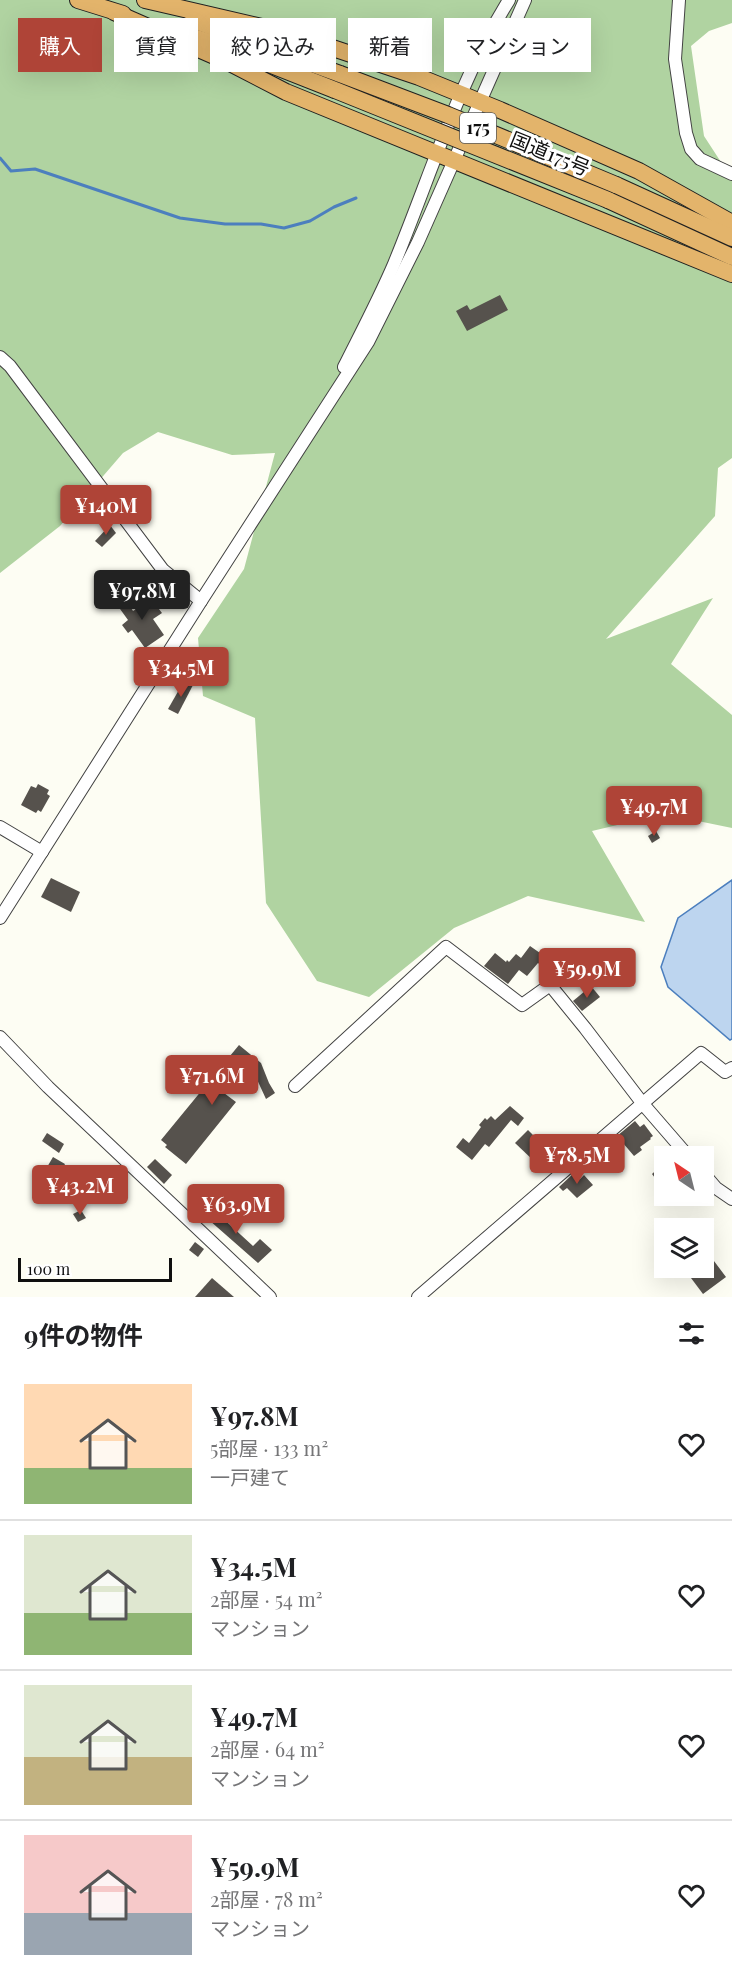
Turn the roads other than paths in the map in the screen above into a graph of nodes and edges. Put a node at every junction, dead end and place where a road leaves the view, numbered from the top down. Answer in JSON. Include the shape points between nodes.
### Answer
{"nodes":[{"id":1,"x":78,"y":0,"type":"edge"},
{"id":2,"x":135,"y":0,"type":"edge"},
{"id":3,"x":145,"y":0,"type":"edge"},
{"id":4,"x":509,"y":0,"type":"edge"},
{"id":5,"x":525,"y":0,"type":"edge"},
{"id":6,"x":679,"y":0,"type":"edge"},
{"id":7,"x":114,"y":12,"type":"junction"},
{"id":8,"x":338,"y":82,"type":"junction"},
{"id":9,"x":462,"y":94,"type":"junction"},
{"id":10,"x":479,"y":101,"type":"junction"},
{"id":11,"x":438,"y":152,"type":"junction"},
{"id":12,"x":455,"y":160,"type":"junction"},
{"id":13,"x":732,"y":174,"type":"edge"},
{"id":14,"x":612,"y":192,"type":"junction"},
{"id":15,"x":732,"y":223,"type":"edge"},
{"id":16,"x":732,"y":238,"type":"edge"},
{"id":17,"x":732,"y":257,"type":"edge"},
{"id":18,"x":732,"y":274,"type":"edge"},
{"id":19,"x":0,"y":357,"type":"edge"},
{"id":20,"x":322,"y":414,"type":"junction"},
{"id":21,"x":201,"y":601,"type":"junction"},
{"id":22,"x":0,"y":827,"type":"edge"},
{"id":23,"x":42,"y":852,"type":"junction"},
{"id":24,"x":0,"y":918,"type":"edge"},
{"id":25,"x":0,"y":1037,"type":"edge"},
{"id":26,"x":732,"y":1068,"type":"edge"},
{"id":27,"x":295,"y":1086,"type":"dead end"},
{"id":28,"x":643,"y":1104,"type":"junction"},
{"id":29,"x":679,"y":1146,"type":"edge"},
{"id":30,"x":714,"y":1186,"type":"edge"},
{"id":31,"x":732,"y":1199,"type":"edge"},
{"id":32,"x":270,"y":1297,"type":"edge"},
{"id":33,"x":418,"y":1297,"type":"edge"}],
"edges":[{"from":1,"to":7,"type":"highway","name":"国道175号","number":"175"},
{"from":2,"to":8,"type":"highway","name":"国道175号","number":"175"},
{"from":3,"to":9,"type":"highway","via":[[288,33]]},
{"from":4,"to":9,"type":"street"},
{"from":5,"to":10,"type":"street"},
{"from":6,"to":13,"type":"street","via":[[675,59],[686,133],[700,159]]},
{"from":7,"to":8,"type":"highway","name":"国道175号","number":"175"},
{"from":7,"to":11,"type":"highway","via":[[286,92]]},
{"from":8,"to":14,"type":"highway","name":"国道175号","number":"175","bridge":true,"via":[[447,115]]},
{"from":9,"to":10,"type":"highway"},
{"from":9,"to":11,"type":"street"},
{"from":10,"to":12,"type":"street"},
{"from":10,"to":15,"type":"highway","via":[[639,171]]},
{"from":11,"to":12,"type":"highway"},
{"from":11,"to":20,"type":"street","via":[[393,266]]},
{"from":12,"to":18,"type":"highway"},
{"from":12,"to":20,"type":"street","via":[[384,312]]},
{"from":14,"to":16,"type":"highway","name":"国道175号","number":"175"},
{"from":14,"to":17,"type":"highway","name":"国道175号","number":"175"},
{"from":19,"to":21,"type":"street","via":[[163,570]]},
{"from":20,"to":21,"type":"street"},
{"from":21,"to":23,"type":"street"},
{"from":22,"to":23,"type":"street"},
{"from":23,"to":24,"type":"street"},
{"from":25,"to":32,"type":"street"},
{"from":26,"to":28,"type":"street","via":[[725,1072],[700,1053]]},
{"from":27,"to":28,"type":"street","via":[[446,947],[522,1005],[550,985]]},
{"from":28,"to":29,"type":"street"},
{"from":28,"to":33,"type":"street"},
{"from":30,"to":31,"type":"street"}]}
